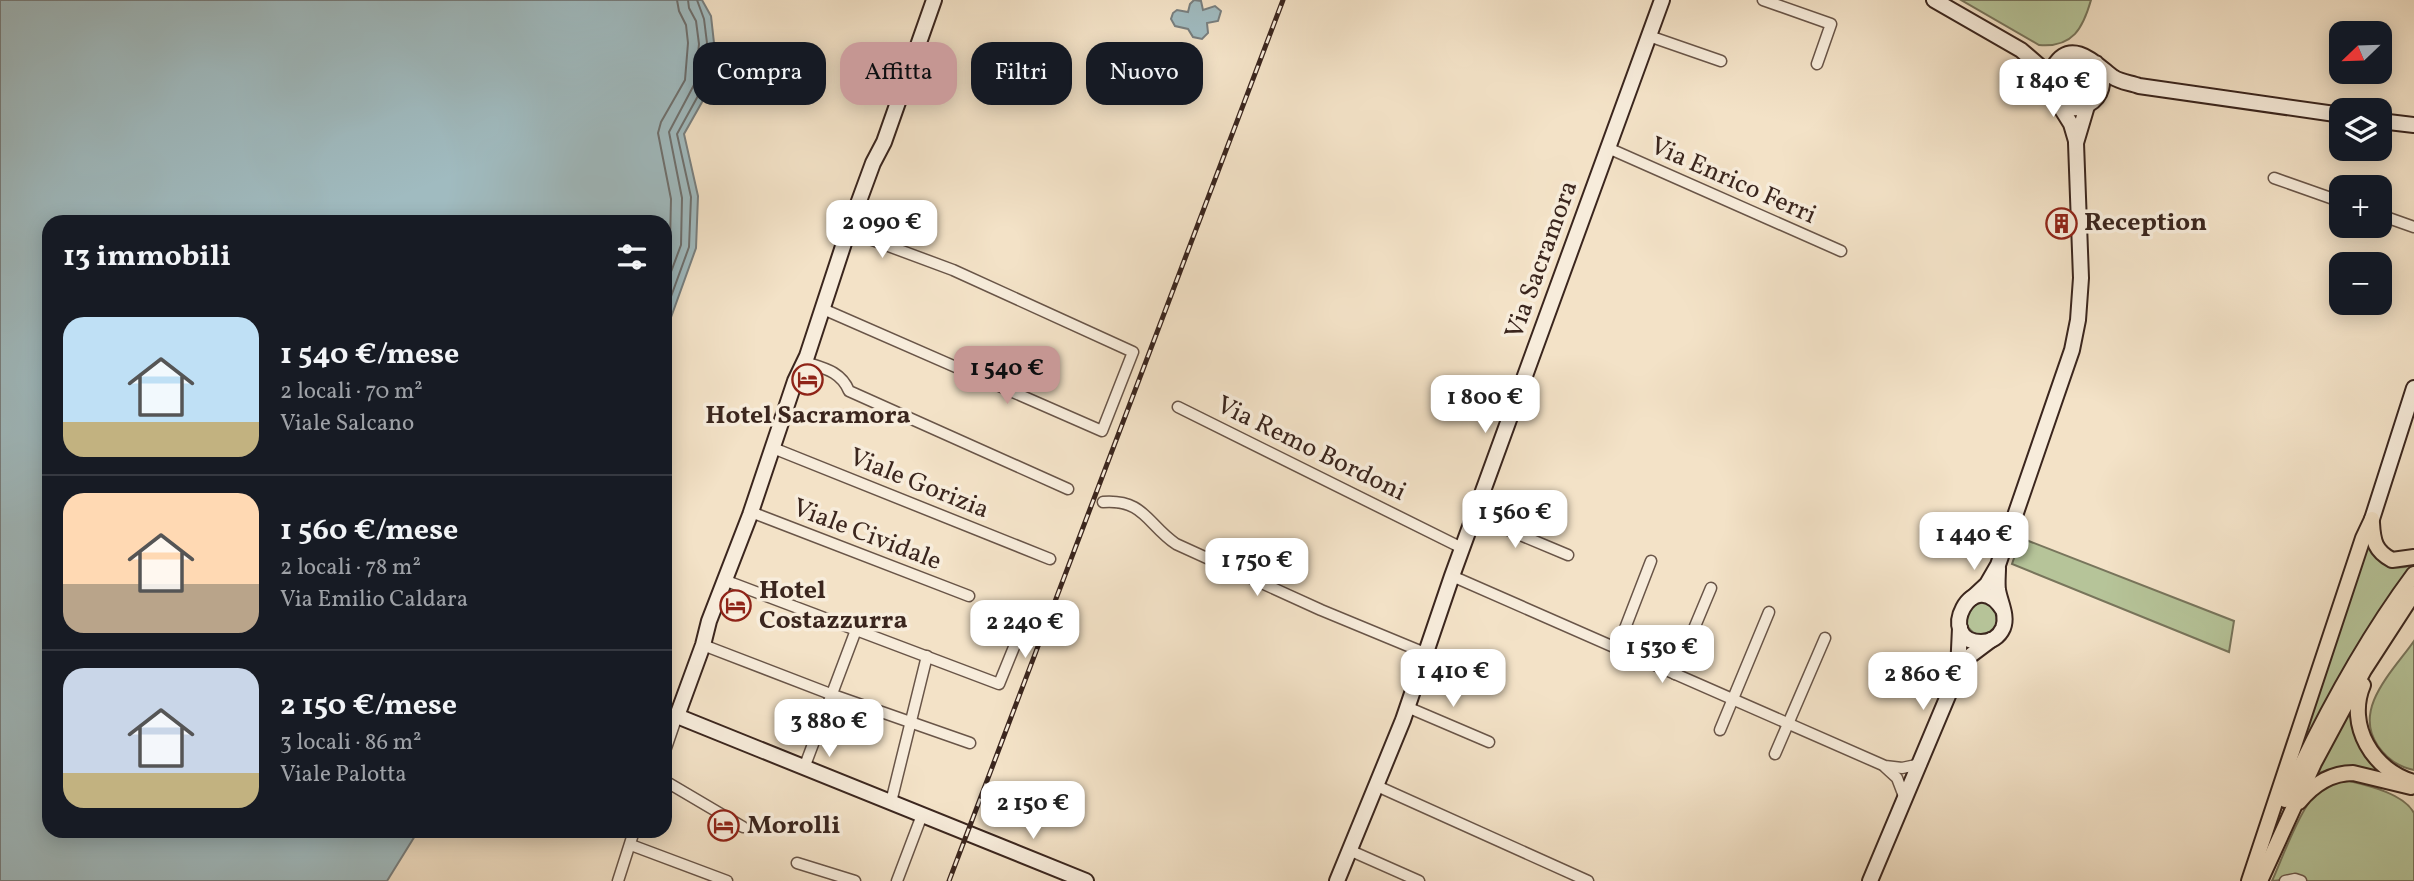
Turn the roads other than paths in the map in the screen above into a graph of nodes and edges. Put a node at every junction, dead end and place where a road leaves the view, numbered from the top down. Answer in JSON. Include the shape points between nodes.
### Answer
{"nodes":[{"id":1,"x":934,"y":0,"type":"edge"},
{"id":2,"x":1662,"y":0,"type":"edge"},
{"id":3,"x":1763,"y":0,"type":"edge"},
{"id":4,"x":1934,"y":0,"type":"edge"},
{"id":5,"x":1649,"y":36,"type":"junction"},
{"id":6,"x":2021,"y":50,"type":"junction"},
{"id":7,"x":2058,"y":60,"type":"junction"},
{"id":8,"x":1721,"y":61,"type":"dead end"},
{"id":9,"x":2096,"y":63,"type":"junction"},
{"id":10,"x":1817,"y":64,"type":"dead end"},
{"id":11,"x":2050,"y":75,"type":"junction"},
{"id":12,"x":2139,"y":86,"type":"junction"},
{"id":13,"x":2056,"y":99,"type":"junction"},
{"id":14,"x":2090,"y":104,"type":"junction"},
{"id":15,"x":2329,"y":113,"type":"edge"},
{"id":16,"x":2392,"y":122,"type":"edge"},
{"id":17,"x":2414,"y":125,"type":"edge"},
{"id":18,"x":2076,"y":143,"type":"junction"},
{"id":19,"x":1608,"y":148,"type":"junction"},
{"id":20,"x":2274,"y":178,"type":"dead end"},
{"id":21,"x":2329,"y":197,"type":"edge"},
{"id":22,"x":2392,"y":219,"type":"edge"},
{"id":23,"x":2414,"y":227,"type":"edge"},
{"id":24,"x":848,"y":231,"type":"junction"},
{"id":25,"x":1841,"y":251,"type":"dead end"},
{"id":26,"x":823,"y":309,"type":"junction"},
{"id":27,"x":805,"y":362,"type":"junction"},
{"id":28,"x":2414,"y":388,"type":"edge"},
{"id":29,"x":1178,"y":407,"type":"dead end"},
{"id":30,"x":773,"y":448,"type":"junction"},
{"id":31,"x":1068,"y":489,"type":"dead end"},
{"id":32,"x":1103,"y":502,"type":"dead end"},
{"id":33,"x":751,"y":512,"type":"junction"},
{"id":34,"x":1475,"y":516,"type":"junction"},
{"id":35,"x":2372,"y":519,"type":"junction"},
{"id":36,"x":1462,"y":548,"type":"junction"},
{"id":37,"x":1568,"y":555,"type":"dead end"},
{"id":38,"x":2414,"y":557,"type":"edge"},
{"id":39,"x":1050,"y":559,"type":"dead end"},
{"id":40,"x":1651,"y":561,"type":"dead end"},
{"id":41,"x":1998,"y":565,"type":"junction"},
{"id":42,"x":2414,"y":574,"type":"edge"},
{"id":43,"x":1452,"y":576,"type":"junction"},
{"id":44,"x":724,"y":580,"type":"junction"},
{"id":45,"x":1711,"y":588,"type":"dead end"},
{"id":46,"x":2414,"y":593,"type":"edge"},
{"id":47,"x":969,"y":596,"type":"dead end"},
{"id":48,"x":1972,"y":598,"type":"junction"},
{"id":49,"x":2003,"y":610,"type":"junction"},
{"id":50,"x":1769,"y":612,"type":"dead end"},
{"id":51,"x":2398,"y":615,"type":"junction"},
{"id":52,"x":1023,"y":625,"type":"dead end"},
{"id":53,"x":1960,"y":628,"type":"junction"},
{"id":54,"x":856,"y":630,"type":"junction"},
{"id":55,"x":1825,"y":638,"type":"dead end"},
{"id":56,"x":1991,"y":640,"type":"junction"},
{"id":57,"x":703,"y":645,"type":"junction"},
{"id":58,"x":1617,"y":649,"type":"junction"},
{"id":59,"x":1425,"y":653,"type":"junction"},
{"id":60,"x":927,"y":656,"type":"junction"},
{"id":61,"x":1958,"y":672,"type":"junction"},
{"id":62,"x":1675,"y":674,"type":"junction"},
{"id":63,"x":833,"y":695,"type":"junction"},
{"id":64,"x":1733,"y":699,"type":"junction"},
{"id":65,"x":1407,"y":707,"type":"junction"},
{"id":66,"x":677,"y":716,"type":"junction"},
{"id":67,"x":909,"y":722,"type":"junction"},
{"id":68,"x":1788,"y":724,"type":"junction"},
{"id":69,"x":1720,"y":730,"type":"dead end"},
{"id":70,"x":672,"y":731,"type":"edge"},
{"id":71,"x":1489,"y":742,"type":"dead end"},
{"id":72,"x":970,"y":743,"type":"dead end"},
{"id":73,"x":1775,"y":754,"type":"dead end"},
{"id":74,"x":1921,"y":764,"type":"junction"},
{"id":75,"x":1885,"y":766,"type":"junction"},
{"id":76,"x":804,"y":768,"type":"junction"},
{"id":77,"x":2414,"y":784,"type":"edge"},
{"id":78,"x":672,"y":785,"type":"edge"},
{"id":79,"x":1377,"y":786,"type":"junction"},
{"id":80,"x":1905,"y":799,"type":"junction"},
{"id":81,"x":891,"y":803,"type":"junction"},
{"id":82,"x":2289,"y":813,"type":"junction"},
{"id":83,"x":922,"y":815,"type":"junction"},
{"id":84,"x":743,"y":827,"type":"dead end"},
{"id":85,"x":632,"y":838,"type":"edge"},
{"id":86,"x":631,"y":845,"type":"junction"},
{"id":87,"x":1349,"y":850,"type":"junction"},
{"id":88,"x":797,"y":863,"type":"dead end"},
{"id":89,"x":2261,"y":863,"type":"junction"},
{"id":90,"x":710,"y":878,"type":"edge"},
{"id":91,"x":618,"y":881,"type":"edge"},
{"id":92,"x":727,"y":881,"type":"edge"},
{"id":93,"x":855,"y":881,"type":"edge"},
{"id":94,"x":897,"y":881,"type":"edge"},
{"id":95,"x":1086,"y":881,"type":"edge"},
{"id":96,"x":1337,"y":881,"type":"edge"},
{"id":97,"x":1419,"y":881,"type":"edge"},
{"id":98,"x":1588,"y":881,"type":"edge"},
{"id":99,"x":1870,"y":881,"type":"edge"},
{"id":100,"x":2249,"y":881,"type":"edge"},
{"id":101,"x":2260,"y":881,"type":"edge"},
{"id":102,"x":2285,"y":881,"type":"edge"},
{"id":103,"x":2301,"y":881,"type":"edge"}],
"edges":[{"from":1,"to":24,"type":"street"},
{"from":2,"to":5,"type":"street","name":"Via Sacramora"},
{"from":3,"to":10,"type":"street","via":[[1831,24]]},
{"from":4,"to":6,"type":"street"},
{"from":5,"to":8,"type":"street"},
{"from":5,"to":19,"type":"street","name":"Via Sacramora"},
{"from":6,"to":7,"type":"street"},
{"from":6,"to":11,"type":"street"},
{"from":7,"to":9,"type":"street","via":[[2074,54]]},
{"from":7,"to":11,"type":"street"},
{"from":9,"to":12,"type":"street","via":[[2116,79]]},
{"from":9,"to":14,"type":"street","via":[[2103,85]]},
{"from":11,"to":13,"type":"street"},
{"from":12,"to":14,"type":"street","via":[[2116,89]]},
{"from":12,"to":15,"type":"street"},
{"from":13,"to":14,"type":"street","via":[[2070,107]]},
{"from":13,"to":18,"type":"street"},
{"from":14,"to":18,"type":"street"},
{"from":16,"to":17,"type":"street"},
{"from":18,"to":41,"type":"street","via":[[2078,320],[2072,350]]},
{"from":19,"to":25,"type":"street","name":"Via Enrico Ferri"},
{"from":19,"to":34,"type":"street","name":"Via Sacramora"},
{"from":20,"to":21,"type":"street"},
{"from":22,"to":23,"type":"street"},
{"from":24,"to":26,"type":"street"},
{"from":24,"to":26,"type":"street","via":[[928,260],[1133,352],[1102,431]]},
{"from":26,"to":27,"type":"street"},
{"from":27,"to":30,"type":"street"},
{"from":27,"to":31,"type":"street","via":[[835,372],[849,391]]},
{"from":28,"to":35,"type":"street"},
{"from":29,"to":36,"type":"street","name":"Via Remo Bordoni"},
{"from":30,"to":33,"type":"street"},
{"from":30,"to":39,"type":"street","name":"Viale Gorizia"},
{"from":32,"to":59,"type":"street","via":[[1135,506],[1176,544]]},
{"from":33,"to":44,"type":"street"},
{"from":33,"to":47,"type":"street","name":"Viale Cividale"},
{"from":34,"to":36,"type":"street","name":"Via Sacramora"},
{"from":34,"to":37,"type":"street"},
{"from":35,"to":38,"type":"main road","via":[[2377,550],[2392,560]]},
{"from":35,"to":89,"type":"main road"},
{"from":36,"to":43,"type":"street","name":"Via Sacramora"},
{"from":40,"to":58,"type":"street"},
{"from":41,"to":48,"type":"street"},
{"from":41,"to":49,"type":"street"},
{"from":42,"to":89,"type":"main road","via":[[2356,660],[2304,758]]},
{"from":43,"to":58,"type":"street"},
{"from":43,"to":59,"type":"street","name":"Via Sacramora"},
{"from":44,"to":54,"type":"street"},
{"from":44,"to":57,"type":"street"},
{"from":45,"to":62,"type":"street"},
{"from":46,"to":51,"type":"main road"},
{"from":48,"to":49,"type":"street","via":[[1993,599]]},
{"from":48,"to":53,"type":"street","via":[[1962,607]]},
{"from":49,"to":56,"type":"street","via":[[2001,631]]},
{"from":50,"to":64,"type":"street"},
{"from":51,"to":77,"type":"main road","via":[[2358,695],[2358,714],[2375,758]]},
{"from":51,"to":82,"type":"main road"},
{"from":52,"to":60,"type":"street","via":[[999,684]]},
{"from":53,"to":56,"type":"street","via":[[1970,639]]},
{"from":53,"to":61,"type":"street"},
{"from":54,"to":60,"type":"street"},
{"from":54,"to":63,"type":"street"},
{"from":55,"to":68,"type":"street"},
{"from":56,"to":61,"type":"street","via":[[1971,654]]},
{"from":57,"to":63,"type":"street"},
{"from":57,"to":66,"type":"street"},
{"from":58,"to":62,"type":"street"},
{"from":59,"to":65,"type":"street","name":"Via Sacramora"},
{"from":60,"to":67,"type":"street"},
{"from":61,"to":74,"type":"street"},
{"from":62,"to":64,"type":"street"},
{"from":63,"to":67,"type":"street"},
{"from":63,"to":76,"type":"street"},
{"from":64,"to":68,"type":"street"},
{"from":64,"to":69,"type":"street"},
{"from":65,"to":71,"type":"street"},
{"from":65,"to":79,"type":"street","name":"Via Sacramora"},
{"from":66,"to":70,"type":"street"},
{"from":66,"to":76,"type":"street"},
{"from":67,"to":72,"type":"street"},
{"from":67,"to":81,"type":"street"},
{"from":68,"to":73,"type":"street"},
{"from":68,"to":75,"type":"street"},
{"from":74,"to":75,"type":"street"},
{"from":74,"to":80,"type":"street"},
{"from":75,"to":80,"type":"street","via":[[1897,778]]},
{"from":76,"to":81,"type":"street"},
{"from":77,"to":82,"type":"main road","via":[[2401,786],[2343,773],[2319,783]]},
{"from":78,"to":84,"type":"street"},
{"from":79,"to":87,"type":"street","name":"Via Sacramora"},
{"from":79,"to":98,"type":"street"},
{"from":80,"to":99,"type":"street"},
{"from":81,"to":83,"type":"street"},
{"from":82,"to":89,"type":"main road"},
{"from":83,"to":94,"type":"street"},
{"from":83,"to":95,"type":"street"},
{"from":85,"to":86,"type":"street"},
{"from":86,"to":90,"type":"street"},
{"from":86,"to":91,"type":"street"},
{"from":87,"to":96,"type":"street","name":"Via Sacramora"},
{"from":87,"to":97,"type":"street"},
{"from":88,"to":93,"type":"street"},
{"from":89,"to":100,"type":"main road"},
{"from":89,"to":101,"type":"main road"},
{"from":90,"to":92,"type":"street"},
{"from":102,"to":103,"type":"street"}]}
